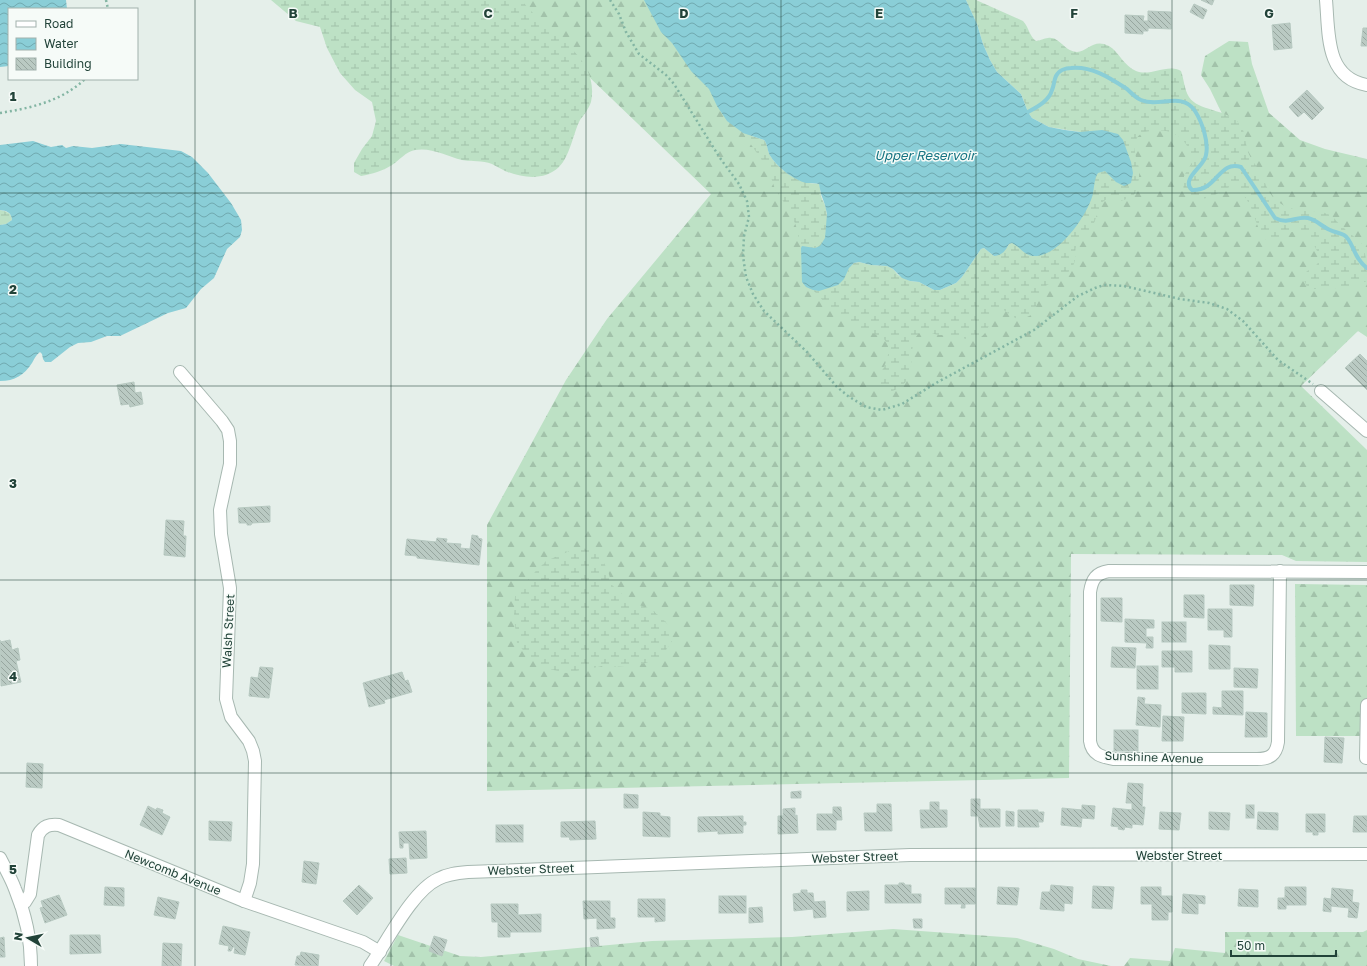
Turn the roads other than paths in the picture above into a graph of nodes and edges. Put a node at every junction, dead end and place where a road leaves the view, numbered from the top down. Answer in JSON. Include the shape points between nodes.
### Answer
{"nodes":[{"id":1,"x":1326,"y":0,"type":"edge"},
{"id":2,"x":1367,"y":85,"type":"edge"},
{"id":3,"x":180,"y":372,"type":"dead end"},
{"id":4,"x":1322,"y":391,"type":"road end"},
{"id":5,"x":1367,"y":431,"type":"edge"},
{"id":6,"x":1280,"y":571,"type":"junction"},
{"id":7,"x":1367,"y":572,"type":"edge"},
{"id":8,"x":1367,"y":705,"type":"edge"},
{"id":9,"x":1366,"y":758,"type":"edge"},
{"id":10,"x":1367,"y":854,"type":"edge"},
{"id":11,"x":0,"y":858,"type":"edge"},
{"id":12,"x":244,"y":901,"type":"junction"},
{"id":13,"x":20,"y":905,"type":"junction"},
{"id":14,"x":380,"y":952,"type":"junction"},
{"id":15,"x":31,"y":966,"type":"edge"},
{"id":16,"x":370,"y":966,"type":"edge"}],
"edges":[{"from":1,"to":2,"type":"street","via":[[1330,39],[1337,67],[1349,78]]},
{"from":3,"to":12,"type":"street","name":"Walsh Street","via":[[222,420],[228,430],[230,441],[230,464],[220,510],[221,534],[230,588],[226,699],[231,717],[249,741],[255,761],[253,864]]},
{"from":4,"to":5,"type":"street"},
{"from":6,"to":6,"type":"street","name":"Sunshine Avenue","via":[[1109,571],[1095,576],[1090,592],[1090,746],[1095,753],[1114,759],[1257,759],[1272,756],[1278,742]]},
{"from":6,"to":7,"type":"street","name":"Sunshine Avenue"},
{"from":8,"to":9,"type":"street"},
{"from":10,"to":14,"type":"street","name":"Webster Street","via":[[910,855],[468,872],[446,876],[428,885],[410,904]]},
{"from":11,"to":13,"type":"street"},
{"from":12,"to":13,"type":"street","name":"Newcomb Avenue","via":[[52,824],[41,829],[38,835],[30,894]]},
{"from":12,"to":14,"type":"street","name":"Newcomb Avenue","via":[[363,942]]},
{"from":13,"to":15,"type":"street","via":[[29,940]]},
{"from":14,"to":16,"type":"street","name":"Webster Street"}]}
